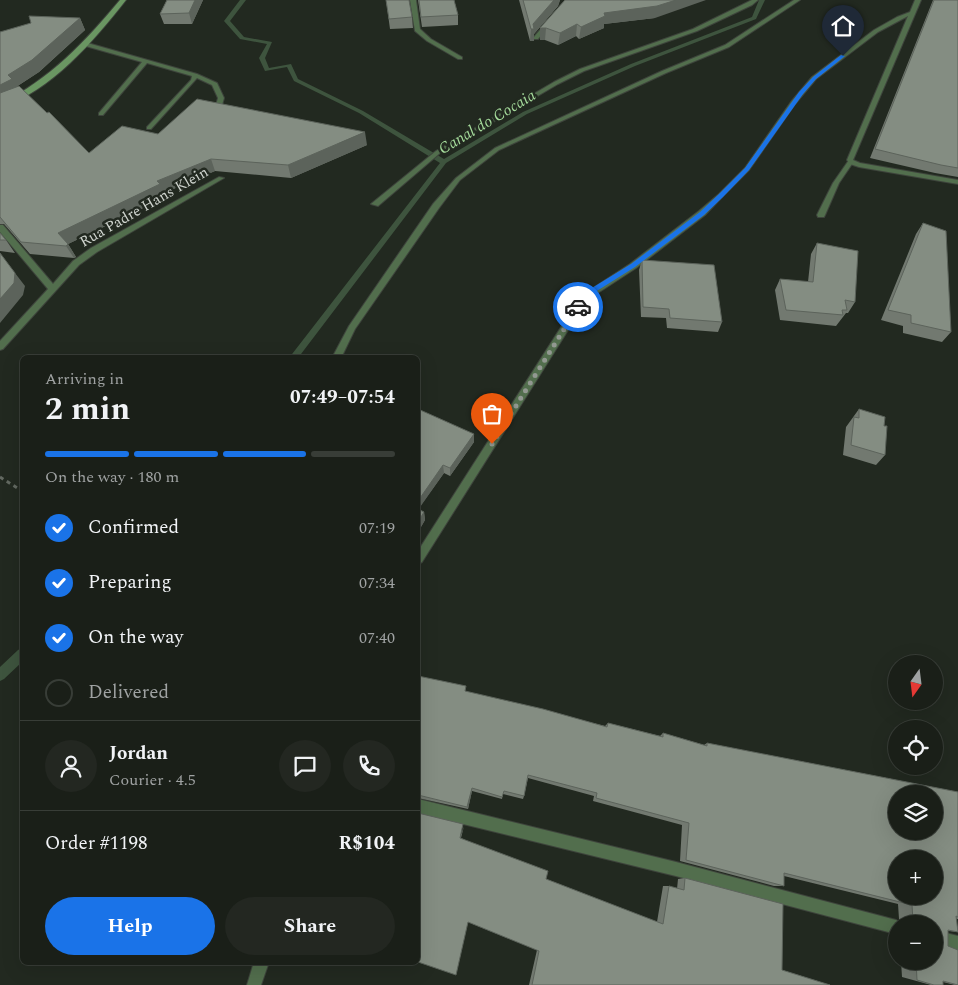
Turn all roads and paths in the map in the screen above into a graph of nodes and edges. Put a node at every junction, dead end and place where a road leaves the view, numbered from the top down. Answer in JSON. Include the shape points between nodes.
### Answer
{"nodes":[{"id":1,"x":123,"y":0,"type":"edge"},
{"id":2,"x":413,"y":0,"type":"edge"},
{"id":3,"x":754,"y":0,"type":"edge"},
{"id":4,"x":797,"y":0,"type":"edge"},
{"id":5,"x":918,"y":0,"type":"edge"},
{"id":6,"x":913,"y":13,"type":"junction"},
{"id":7,"x":549,"y":22,"type":"edge"},
{"id":8,"x":536,"y":38,"type":"edge"},
{"id":9,"x":84,"y":44,"type":"junction"},
{"id":10,"x":460,"y":58,"type":"dead end"},
{"id":11,"x":146,"y":61,"type":"junction"},
{"id":12,"x":194,"y":75,"type":"junction"},
{"id":13,"x":219,"y":105,"type":"edge"},
{"id":14,"x":0,"y":106,"type":"edge"},
{"id":15,"x":101,"y":114,"type":"dead end"},
{"id":16,"x":149,"y":128,"type":"dead end"},
{"id":17,"x":851,"y":161,"type":"junction"},
{"id":18,"x":221,"y":178,"type":"edge"},
{"id":19,"x":958,"y":182,"type":"edge"},
{"id":20,"x":375,"y":204,"type":"dead end"},
{"id":21,"x":821,"y":215,"type":"dead end"},
{"id":22,"x":0,"y":227,"type":"edge"},
{"id":23,"x":52,"y":288,"type":"junction"},
{"id":24,"x":0,"y":347,"type":"edge"},
{"id":25,"x":338,"y":355,"type":"edge"},
{"id":26,"x":0,"y":478,"type":"edge"},
{"id":27,"x":20,"y":490,"type":"edge"},
{"id":28,"x":420,"y":556,"type":"edge"},
{"id":29,"x":420,"y":806,"type":"edge"},
{"id":30,"x":888,"y":925,"type":"edge"},
{"id":31,"x":943,"y":939,"type":"edge"},
{"id":32,"x":958,"y":943,"type":"edge"},
{"id":33,"x":261,"y":965,"type":"edge"},
{"id":34,"x":254,"y":985,"type":"edge"}],
"edges":[{"from":1,"to":9,"type":"main road"},
{"from":2,"to":10,"type":"street","via":[[418,30]]},
{"from":3,"to":20,"type":"street","via":[[696,30],[582,70],[556,83],[438,152]]},
{"from":4,"to":25,"type":"street","via":[[727,46],[497,149],[458,179],[352,328]]},
{"from":5,"to":6,"type":"street"},
{"from":6,"to":17,"type":"street"},
{"from":6,"to":28,"type":"street","via":[[876,31],[814,78],[747,169],[721,196],[633,266],[584,298]]},
{"from":7,"to":8,"type":"street"},
{"from":9,"to":11,"type":"street"},
{"from":9,"to":14,"type":"main road","via":[[38,86]]},
{"from":11,"to":12,"type":"street"},
{"from":11,"to":15,"type":"street"},
{"from":12,"to":13,"type":"street","via":[[215,84],[221,98]]},
{"from":12,"to":16,"type":"street","via":[[194,80]]},
{"from":17,"to":19,"type":"street","via":[[858,165]]},
{"from":17,"to":21,"type":"street"},
{"from":18,"to":23,"type":"street","name":"Rua Padre Hans Klein","via":[[94,250]]},
{"from":22,"to":23,"type":"street"},
{"from":23,"to":24,"type":"street","name":"Rua Padre Hans Klein"},
{"from":26,"to":27,"type":"path"},
{"from":29,"to":30,"type":"street"},
{"from":31,"to":32,"type":"street"},
{"from":33,"to":34,"type":"street"}]}
